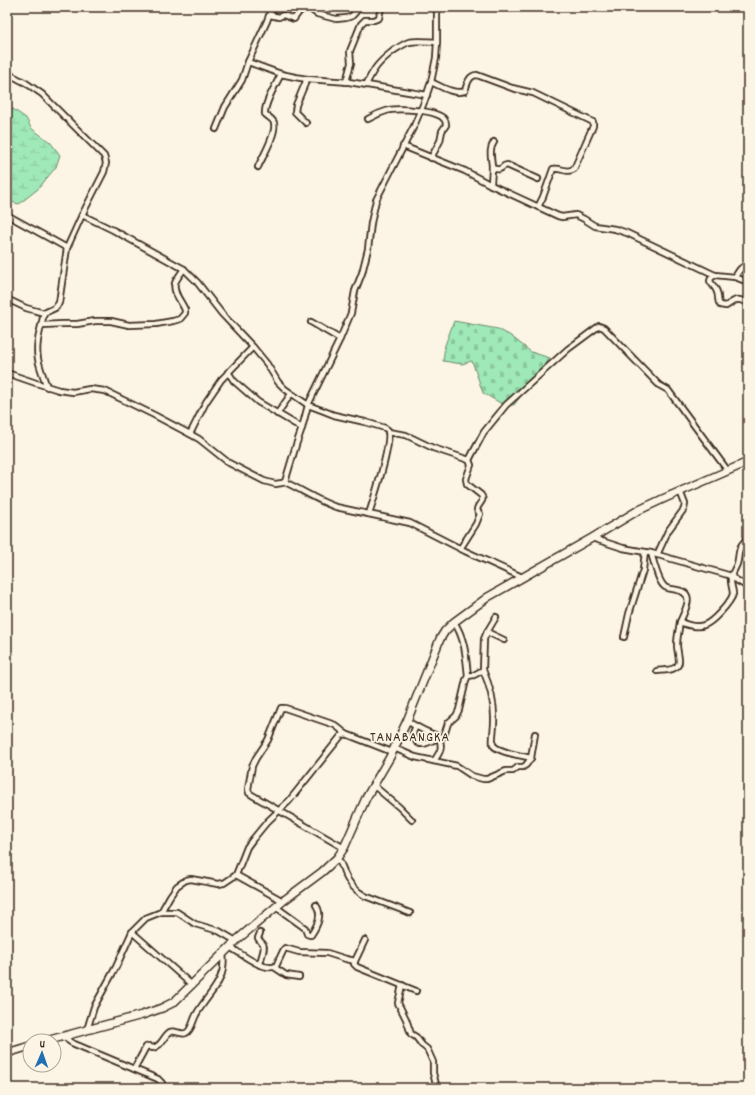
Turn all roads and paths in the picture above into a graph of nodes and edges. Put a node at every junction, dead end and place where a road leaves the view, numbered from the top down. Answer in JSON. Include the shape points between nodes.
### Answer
{"nodes":[{"id":1,"x":272,"y":7,"type":"edge"},
{"id":2,"x":307,"y":7,"type":"edge"},
{"id":3,"x":360,"y":7,"type":"edge"},
{"id":4,"x":381,"y":7,"type":"edge"},
{"id":5,"x":437,"y":7,"type":"edge"},
{"id":6,"x":270,"y":15,"type":"junction"},
{"id":7,"x":437,"y":42,"type":"junction"},
{"id":8,"x":248,"y":62,"type":"junction"},
{"id":9,"x":7,"y":73,"type":"edge"},
{"id":10,"x":281,"y":74,"type":"junction"},
{"id":11,"x":307,"y":79,"type":"junction"},
{"id":12,"x":346,"y":82,"type":"junction"},
{"id":13,"x":431,"y":82,"type":"junction"},
{"id":14,"x":366,"y":85,"type":"junction"},
{"id":15,"x":427,"y":95,"type":"junction"},
{"id":16,"x":421,"y":110,"type":"junction"},
{"id":17,"x":368,"y":118,"type":"dead end"},
{"id":18,"x":306,"y":123,"type":"dead end"},
{"id":19,"x":216,"y":129,"type":"dead end"},
{"id":20,"x":494,"y":142,"type":"dead end"},
{"id":21,"x":403,"y":146,"type":"junction"},
{"id":22,"x":431,"y":158,"type":"junction"},
{"id":23,"x":258,"y":167,"type":"dead end"},
{"id":24,"x":492,"y":168,"type":"junction"},
{"id":25,"x":538,"y":179,"type":"dead end"},
{"id":26,"x":491,"y":185,"type":"junction"},
{"id":27,"x":538,"y":207,"type":"junction"},
{"id":28,"x":82,"y":215,"type":"junction"},
{"id":29,"x":7,"y":216,"type":"edge"},
{"id":30,"x":67,"y":248,"type":"junction"},
{"id":31,"x":748,"y":264,"type":"edge"},
{"id":32,"x":184,"y":269,"type":"junction"},
{"id":33,"x":715,"y":275,"type":"junction"},
{"id":34,"x":735,"y":277,"type":"junction"},
{"id":35,"x":748,"y":282,"type":"edge"},
{"id":36,"x":7,"y":299,"type":"edge"},
{"id":37,"x":748,"y":303,"type":"edge"},
{"id":38,"x":44,"y":313,"type":"junction"},
{"id":39,"x":311,"y":322,"type":"dead end"},
{"id":40,"x":42,"y":325,"type":"junction"},
{"id":41,"x":340,"y":339,"type":"junction"},
{"id":42,"x":253,"y":347,"type":"junction"},
{"id":43,"x":228,"y":372,"type":"junction"},
{"id":44,"x":7,"y":373,"type":"edge"},
{"id":45,"x":47,"y":386,"type":"junction"},
{"id":46,"x":291,"y":394,"type":"junction"},
{"id":47,"x":308,"y":405,"type":"junction"},
{"id":48,"x":277,"y":414,"type":"junction"},
{"id":49,"x":302,"y":428,"type":"junction"},
{"id":50,"x":388,"y":432,"type":"junction"},
{"id":51,"x":190,"y":434,"type":"junction"},
{"id":52,"x":469,"y":460,"type":"junction"},
{"id":53,"x":748,"y":462,"type":"edge"},
{"id":54,"x":728,"y":471,"type":"junction"},
{"id":55,"x":285,"y":482,"type":"junction"},
{"id":56,"x":680,"y":491,"type":"junction"},
{"id":57,"x":369,"y":514,"type":"junction"},
{"id":58,"x":748,"y":536,"type":"edge"},
{"id":59,"x":592,"y":538,"type":"junction"},
{"id":60,"x":460,"y":548,"type":"junction"},
{"id":61,"x":645,"y":552,"type":"junction"},
{"id":62,"x":651,"y":553,"type":"junction"},
{"id":63,"x":657,"y":555,"type":"junction"},
{"id":64,"x":522,"y":577,"type":"junction"},
{"id":65,"x":731,"y":577,"type":"junction"},
{"id":66,"x":748,"y":587,"type":"edge"},
{"id":67,"x":496,"y":617,"type":"dead end"},
{"id":68,"x":454,"y":622,"type":"junction"},
{"id":69,"x":680,"y":622,"type":"junction"},
{"id":70,"x":487,"y":632,"type":"junction"},
{"id":71,"x":624,"y":637,"type":"dead end"},
{"id":72,"x":504,"y":640,"type":"dead end"},
{"id":73,"x":483,"y":670,"type":"junction"},
{"id":74,"x":657,"y":671,"type":"dead end"},
{"id":75,"x":468,"y":676,"type":"junction"},
{"id":76,"x":408,"y":720,"type":"junction"},
{"id":77,"x":416,"y":726,"type":"junction"},
{"id":78,"x":346,"y":734,"type":"junction"},
{"id":79,"x":535,"y":734,"type":"dead end"},
{"id":80,"x":439,"y":737,"type":"junction"},
{"id":81,"x":393,"y":750,"type":"junction"},
{"id":82,"x":531,"y":758,"type":"junction"},
{"id":83,"x":434,"y":761,"type":"junction"},
{"id":84,"x":373,"y":786,"type":"junction"},
{"id":85,"x":278,"y":811,"type":"junction"},
{"id":86,"x":412,"y":820,"type":"dead end"},
{"id":87,"x":344,"y":848,"type":"junction"},
{"id":88,"x":337,"y":858,"type":"junction"},
{"id":89,"x":236,"y":875,"type":"junction"},
{"id":90,"x":283,"y":901,"type":"junction"},
{"id":91,"x":316,"y":905,"type":"dead end"},
{"id":92,"x":276,"y":907,"type":"junction"},
{"id":93,"x":161,"y":912,"type":"junction"},
{"id":94,"x":410,"y":913,"type":"dead end"},
{"id":95,"x":132,"y":932,"type":"junction"},
{"id":96,"x":260,"y":932,"type":"dead end"},
{"id":97,"x":365,"y":940,"type":"dead end"},
{"id":98,"x":236,"y":941,"type":"junction"},
{"id":99,"x":230,"y":947,"type":"junction"},
{"id":100,"x":223,"y":954,"type":"junction"},
{"id":101,"x":355,"y":961,"type":"junction"},
{"id":102,"x":260,"y":965,"type":"junction"},
{"id":103,"x":274,"y":967,"type":"junction"},
{"id":104,"x":299,"y":978,"type":"dead end"},
{"id":105,"x":192,"y":985,"type":"junction"},
{"id":106,"x":402,"y":985,"type":"junction"},
{"id":107,"x":416,"y":991,"type":"dead end"},
{"id":108,"x":86,"y":1030,"type":"junction"},
{"id":109,"x":65,"y":1036,"type":"junction"},
{"id":110,"x":62,"y":1037,"type":"edge"},
{"id":111,"x":22,"y":1048,"type":"edge"},
{"id":112,"x":7,"y":1053,"type":"edge"},
{"id":113,"x":134,"y":1069,"type":"junction"},
{"id":114,"x":162,"y":1088,"type":"edge"},
{"id":115,"x":437,"y":1088,"type":"edge"}],
"edges":[{"from":1,"to":6,"type":"street"},
{"from":2,"to":3,"type":"street","via":[[317,14],[336,19],[352,16]]},
{"from":2,"to":6,"type":"street","via":[[294,19],[283,15]]},
{"from":4,"to":12,"type":"street","via":[[379,18],[365,20],[361,24],[350,52],[351,63]]},
{"from":5,"to":7,"type":"street"},
{"from":6,"to":8,"type":"street"},
{"from":7,"to":13,"type":"street"},
{"from":7,"to":14,"type":"street","via":[[414,41],[399,46],[375,67]]},
{"from":8,"to":10,"type":"street"},
{"from":8,"to":19,"type":"street","via":[[242,80],[225,107]]},
{"from":9,"to":28,"type":"street","via":[[42,94],[104,156],[106,167]]},
{"from":10,"to":11,"type":"street"},
{"from":10,"to":23,"type":"street","via":[[265,110],[274,128]]},
{"from":11,"to":12,"type":"street"},
{"from":11,"to":18,"type":"street","via":[[295,112]]},
{"from":12,"to":14,"type":"street"},
{"from":13,"to":15,"type":"street"},
{"from":13,"to":27,"type":"street","via":[[459,92],[464,91],[470,77],[477,75],[533,93],[593,122],[574,169],[553,169]]},
{"from":14,"to":15,"type":"street"},
{"from":15,"to":16,"type":"street"},
{"from":16,"to":17,"type":"street","via":[[390,110]]},
{"from":16,"to":21,"type":"street"},
{"from":16,"to":22,"type":"street","via":[[442,117],[446,124]]},
{"from":20,"to":24,"type":"street","via":[[490,155]]},
{"from":21,"to":22,"type":"street"},
{"from":21,"to":41,"type":"street","via":[[376,200],[365,262],[351,313]]},
{"from":22,"to":26,"type":"street","via":[[465,171]]},
{"from":24,"to":25,"type":"street","via":[[498,170],[507,165]]},
{"from":24,"to":26,"type":"street"},
{"from":26,"to":27,"type":"street"},
{"from":27,"to":33,"type":"street","via":[[551,214],[562,217],[576,215],[595,226],[627,233]]},
{"from":28,"to":30,"type":"street"},
{"from":28,"to":32,"type":"street"},
{"from":29,"to":30,"type":"street"},
{"from":30,"to":38,"type":"street","via":[[60,300],[55,308]]},
{"from":31,"to":34,"type":"street","via":[[741,268]]},
{"from":32,"to":40,"type":"street","via":[[175,285],[185,310],[183,317],[178,320],[135,325],[95,321]]},
{"from":32,"to":42,"type":"street"},
{"from":33,"to":34,"type":"street"},
{"from":33,"to":37,"type":"street","via":[[710,281],[718,293],[719,304],[726,306],[736,299]]},
{"from":34,"to":35,"type":"street"},
{"from":36,"to":38,"type":"street"},
{"from":38,"to":40,"type":"street"},
{"from":39,"to":41,"type":"street"},
{"from":40,"to":45,"type":"street","via":[[39,332],[38,358]]},
{"from":41,"to":47,"type":"street"},
{"from":42,"to":43,"type":"street"},
{"from":42,"to":46,"type":"street","via":[[281,386]]},
{"from":43,"to":48,"type":"street","via":[[234,381],[258,402]]},
{"from":43,"to":51,"type":"street","via":[[206,402]]},
{"from":44,"to":45,"type":"street"},
{"from":45,"to":51,"type":"street","via":[[77,392],[90,389],[105,391]]},
{"from":46,"to":47,"type":"street"},
{"from":46,"to":48,"type":"street"},
{"from":47,"to":49,"type":"street"},
{"from":47,"to":50,"type":"street","via":[[334,415],[385,428]]},
{"from":48,"to":49,"type":"street"},
{"from":49,"to":55,"type":"street"},
{"from":50,"to":52,"type":"street","via":[[406,435],[433,448]]},
{"from":50,"to":57,"type":"street","via":[[382,470]]},
{"from":51,"to":55,"type":"street","via":[[229,463],[264,481],[275,484]]},
{"from":52,"to":54,"type":"street","via":[[484,432],[506,405],[568,348],[599,326],[604,328],[659,385],[668,390]]},
{"from":52,"to":60,"type":"street","via":[[471,466],[466,479],[467,484],[483,498],[477,509],[480,514],[476,524]]},
{"from":53,"to":54,"type":"main road"},
{"from":54,"to":56,"type":"main road"},
{"from":55,"to":57,"type":"street","via":[[328,505]]},
{"from":56,"to":59,"type":"main road","via":[[637,511]]},
{"from":56,"to":63,"type":"street","via":[[685,504],[684,509],[668,531]]},
{"from":57,"to":60,"type":"street","via":[[410,522]]},
{"from":58,"to":65,"type":"street","via":[[740,548]]},
{"from":59,"to":61,"type":"street"},
{"from":59,"to":64,"type":"main road"},
{"from":60,"to":64,"type":"street"},
{"from":61,"to":62,"type":"street"},
{"from":61,"to":71,"type":"street","via":[[643,570],[628,614]]},
{"from":62,"to":63,"type":"street"},
{"from":62,"to":69,"type":"street","via":[[661,583],[666,588],[683,591],[688,597]]},
{"from":63,"to":65,"type":"street"},
{"from":64,"to":68,"type":"main road","via":[[488,597]]},
{"from":65,"to":66,"type":"street"},
{"from":65,"to":69,"type":"street","via":[[733,593],[729,603],[708,624],[698,626]]},
{"from":67,"to":70,"type":"street"},
{"from":68,"to":75,"type":"street","via":[[463,640]]},
{"from":68,"to":76,"type":"main road","via":[[440,639]]},
{"from":69,"to":74,"type":"street","via":[[677,644],[679,662],[673,669]]},
{"from":70,"to":72,"type":"street"},
{"from":70,"to":73,"type":"street","via":[[484,639]]},
{"from":73,"to":75,"type":"street"},
{"from":73,"to":82,"type":"street","via":[[490,686],[493,704],[494,747]]},
{"from":75,"to":80,"type":"street","via":[[456,716],[448,724],[444,736]]},
{"from":76,"to":77,"type":"street"},
{"from":76,"to":81,"type":"main road"},
{"from":77,"to":80,"type":"street"},
{"from":77,"to":80,"type":"street","via":[[412,735],[419,743],[426,744]]},
{"from":78,"to":81,"type":"street"},
{"from":78,"to":85,"type":"street","via":[[339,738],[289,801]]},
{"from":78,"to":85,"type":"street","via":[[335,725],[281,708],[268,740],[254,763],[248,782],[249,793]]},
{"from":79,"to":82,"type":"street"},
{"from":80,"to":83,"type":"street","via":[[441,746]]},
{"from":81,"to":83,"type":"street"},
{"from":81,"to":84,"type":"main road"},
{"from":82,"to":83,"type":"street","via":[[524,766],[513,771],[483,779],[470,775],[457,766]]},
{"from":84,"to":86,"type":"street"},
{"from":84,"to":87,"type":"main road"},
{"from":85,"to":87,"type":"street"},
{"from":85,"to":89,"type":"street","via":[[247,847]]},
{"from":87,"to":88,"type":"main road"},
{"from":88,"to":90,"type":"main road"},
{"from":88,"to":94,"type":"street","via":[[350,883],[361,894]]},
{"from":89,"to":90,"type":"street"},
{"from":89,"to":93,"type":"street","via":[[218,884],[186,880],[177,886]]},
{"from":90,"to":92,"type":"main road"},
{"from":91,"to":92,"type":"street","via":[[319,916],[317,926],[311,935]]},
{"from":92,"to":98,"type":"main road"},
{"from":93,"to":95,"type":"street","via":[[146,918]]},
{"from":93,"to":98,"type":"street","via":[[177,912],[195,924],[219,931]]},
{"from":95,"to":105,"type":"street"},
{"from":95,"to":108,"type":"street","via":[[94,1007]]},
{"from":96,"to":102,"type":"street","via":[[258,938],[264,947]]},
{"from":97,"to":101,"type":"street"},
{"from":98,"to":99,"type":"main road"},
{"from":99,"to":100,"type":"main road"},
{"from":99,"to":102,"type":"street"},
{"from":100,"to":105,"type":"main road"},
{"from":100,"to":113,"type":"street","via":[[224,966],[217,985],[198,1011],[190,1029],[182,1034],[170,1032],[159,1046],[146,1047]]},
{"from":101,"to":103,"type":"street","via":[[327,953],[299,952],[285,948]]},
{"from":101,"to":106,"type":"street","via":[[357,967]]},
{"from":102,"to":103,"type":"street"},
{"from":103,"to":104,"type":"street","via":[[286,975]]},
{"from":105,"to":108,"type":"main road","via":[[174,1002],[162,1008]]},
{"from":106,"to":107,"type":"street"},
{"from":106,"to":115,"type":"street","via":[[398,1003],[411,1034],[427,1049],[433,1062],[432,1073]]},
{"from":108,"to":109,"type":"main road"},
{"from":109,"to":110,"type":"main road"},
{"from":109,"to":113,"type":"street","via":[[72,1043]]},
{"from":111,"to":112,"type":"main road"},
{"from":113,"to":114,"type":"street","via":[[158,1079],[162,1083]]}]}
